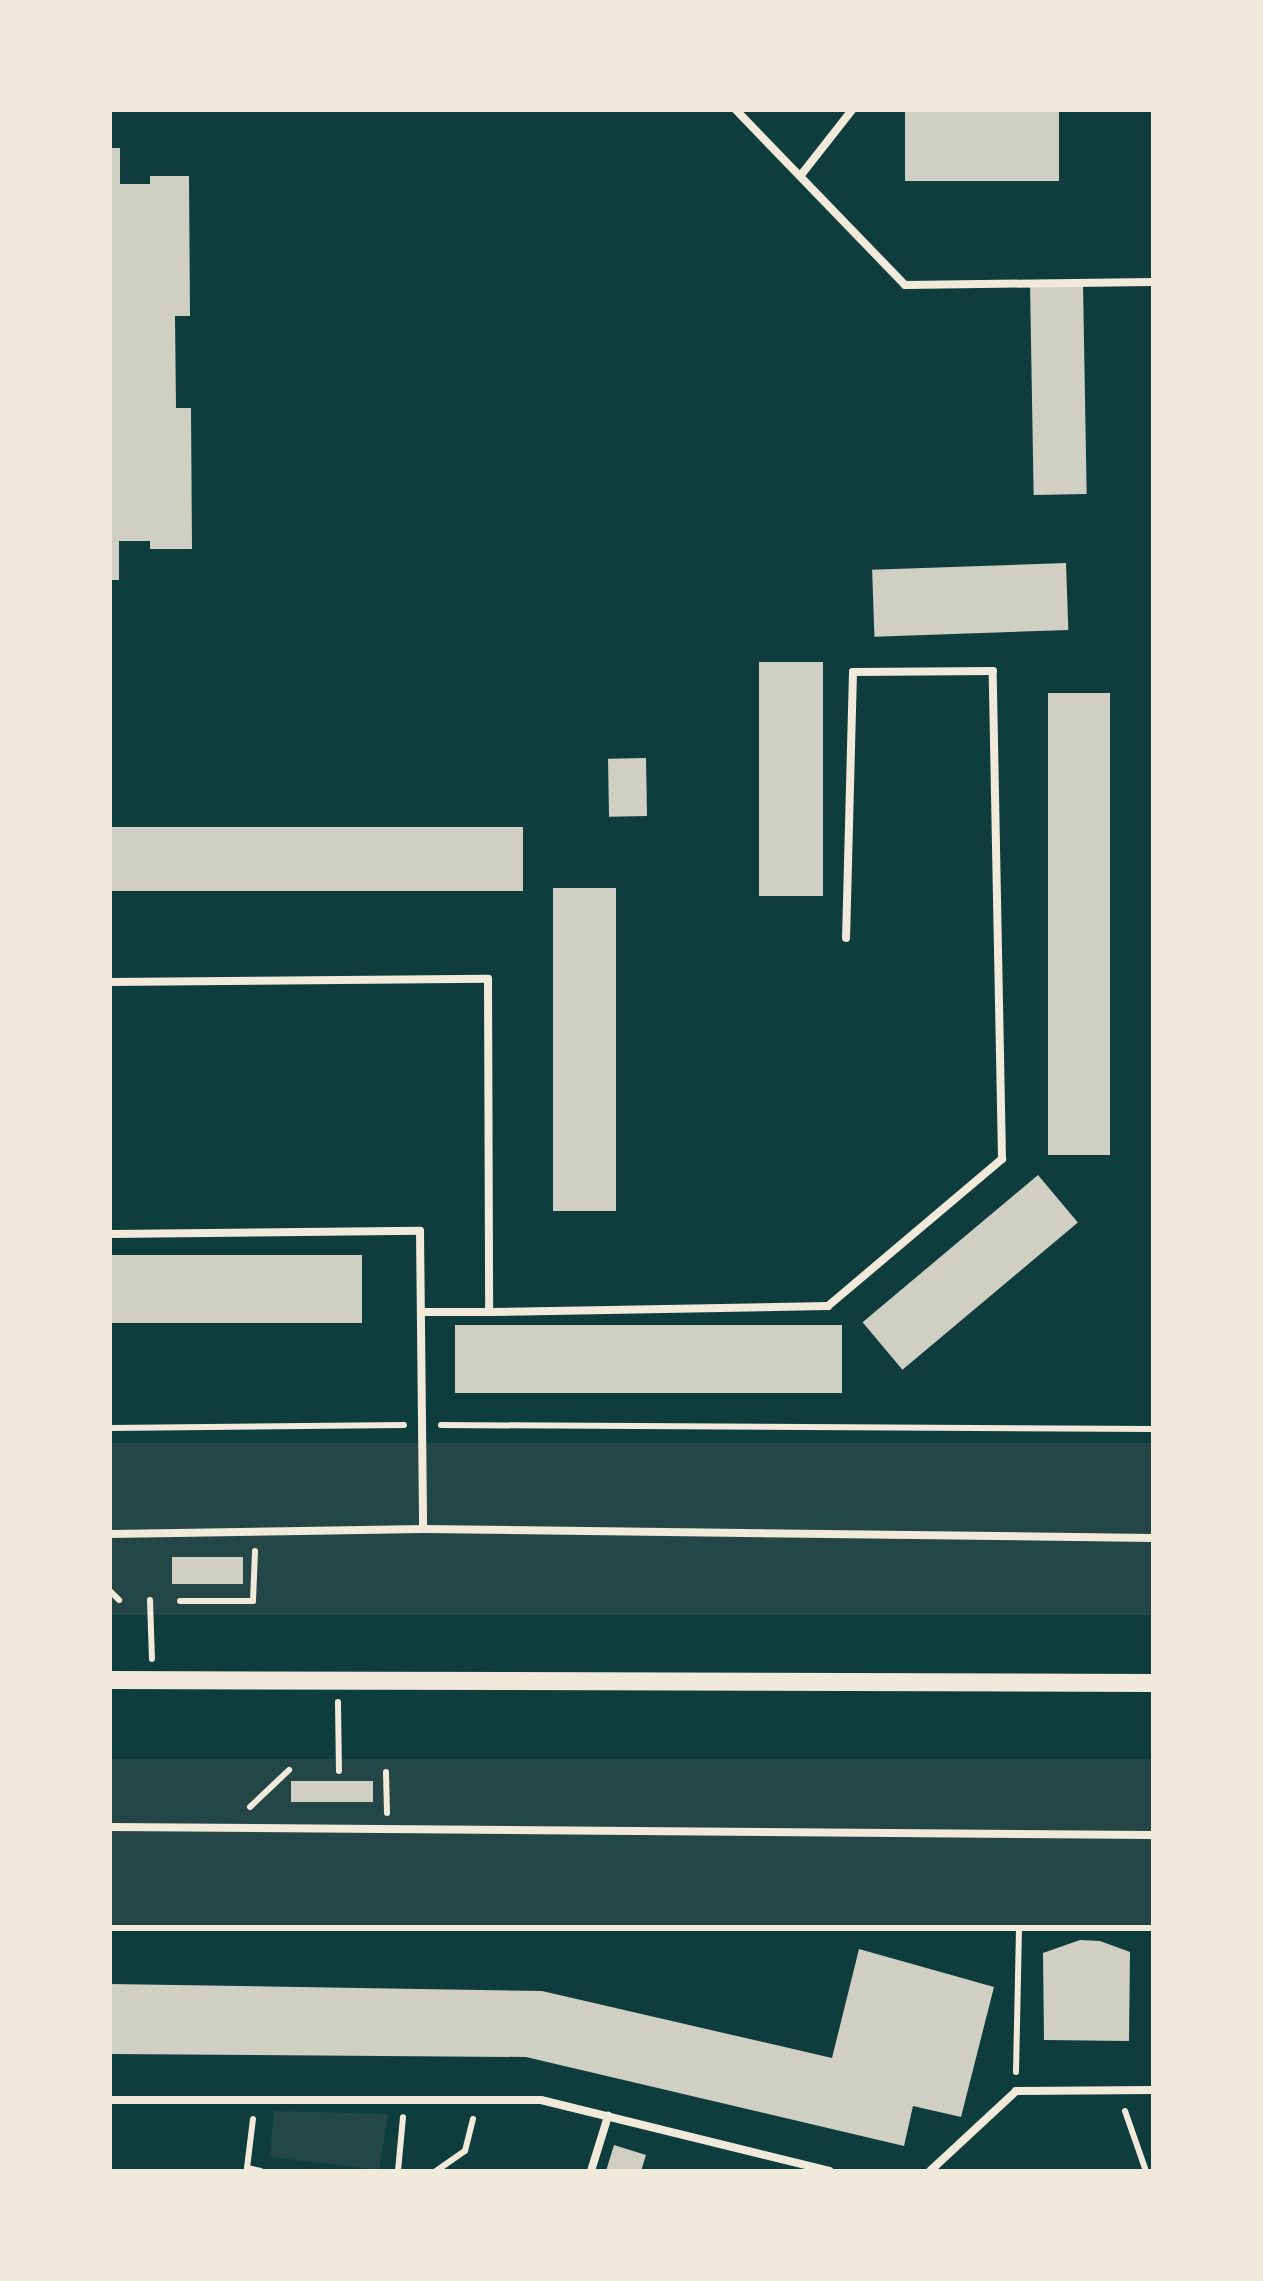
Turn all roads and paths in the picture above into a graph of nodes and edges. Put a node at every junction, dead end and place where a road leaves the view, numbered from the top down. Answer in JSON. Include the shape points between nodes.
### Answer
{"nodes":[{"id":1,"x":736,"y":110,"type":"edge"},
{"id":2,"x":852,"y":110,"type":"edge"},
{"id":3,"x":801,"y":175,"type":"junction"},
{"id":4,"x":1153,"y":282,"type":"edge"},
{"id":5,"x":846,"y":938,"type":"dead end"},
{"id":6,"x":110,"y":982,"type":"edge"},
{"id":7,"x":110,"y":1234,"type":"edge"},
{"id":8,"x":422,"y":1312,"type":"junction"},
{"id":9,"x":489,"y":1312,"type":"junction"},
{"id":10,"x":421,"y":1424,"type":"junction"},
{"id":11,"x":110,"y":1428,"type":"edge"},
{"id":12,"x":1153,"y":1429,"type":"edge"},
{"id":13,"x":424,"y":1530,"type":"junction"},
{"id":14,"x":110,"y":1534,"type":"edge"},
{"id":15,"x":256,"y":1535,"type":"junction"},
{"id":16,"x":1153,"y":1538,"type":"edge"},
{"id":17,"x":110,"y":1591,"type":"edge"},
{"id":18,"x":120,"y":1600,"type":"dead end"},
{"id":19,"x":150,"y":1600,"type":"dead end"},
{"id":20,"x":180,"y":1600,"type":"dead end"},
{"id":21,"x":110,"y":1680,"type":"edge"},
{"id":22,"x":153,"y":1680,"type":"junction"},
{"id":23,"x":338,"y":1681,"type":"junction"},
{"id":24,"x":1153,"y":1683,"type":"edge"},
{"id":25,"x":289,"y":1770,"type":"dead end"},
{"id":26,"x":338,"y":1771,"type":"dead end"},
{"id":27,"x":386,"y":1772,"type":"dead end"},
{"id":28,"x":110,"y":1827,"type":"edge"},
{"id":29,"x":227,"y":1828,"type":"junction"},
{"id":30,"x":387,"y":1829,"type":"junction"},
{"id":31,"x":1153,"y":1835,"type":"edge"},
{"id":32,"x":110,"y":1928,"type":"edge"},
{"id":33,"x":1153,"y":1928,"type":"edge"},
{"id":34,"x":1020,"y":1929,"type":"junction"},
{"id":35,"x":1153,"y":2090,"type":"edge"},
{"id":36,"x":1016,"y":2091,"type":"junction"},
{"id":37,"x":1118,"y":2091,"type":"junction"},
{"id":38,"x":110,"y":2100,"type":"edge"},
{"id":39,"x":405,"y":2100,"type":"junction"},
{"id":40,"x":477,"y":2100,"type":"junction"},
{"id":41,"x":256,"y":2101,"type":"junction"},
{"id":42,"x":608,"y":2116,"type":"junction"},
{"id":43,"x":261,"y":2171,"type":"edge"},
{"id":44,"x":398,"y":2171,"type":"edge"},
{"id":45,"x":436,"y":2171,"type":"edge"},
{"id":46,"x":591,"y":2171,"type":"edge"},
{"id":47,"x":829,"y":2171,"type":"edge"},
{"id":48,"x":930,"y":2171,"type":"edge"},
{"id":49,"x":1146,"y":2171,"type":"edge"}],
"edges":[{"from":1,"to":3,"type":"lane"},
{"from":2,"to":3,"type":"lane"},
{"from":3,"to":4,"type":"lane","via":[[905,284]]},
{"from":5,"to":9,"type":"lane","via":[[853,672],[993,672],[1002,1159],[828,1306]]},
{"from":6,"to":9,"type":"lane","via":[[488,979]]},
{"from":7,"to":8,"type":"lane","via":[[420,1231]]},
{"from":8,"to":9,"type":"lane"},
{"from":8,"to":10,"type":"lane"},
{"from":10,"to":11,"type":"path"},
{"from":10,"to":12,"type":"path"},
{"from":10,"to":13,"type":"lane"},
{"from":13,"to":15,"type":"lane"},
{"from":13,"to":16,"type":"lane"},
{"from":14,"to":15,"type":"lane"},
{"from":15,"to":20,"type":"path","via":[[252,1600]]},
{"from":17,"to":18,"type":"path"},
{"from":19,"to":22,"type":"path"},
{"from":21,"to":22,"type":"street"},
{"from":22,"to":23,"type":"street"},
{"from":23,"to":24,"type":"street"},
{"from":23,"to":26,"type":"path"},
{"from":25,"to":29,"type":"path"},
{"from":27,"to":30,"type":"path"},
{"from":28,"to":29,"type":"lane"},
{"from":29,"to":30,"type":"lane"},
{"from":30,"to":31,"type":"lane"},
{"from":32,"to":34,"type":"path"},
{"from":33,"to":34,"type":"path"},
{"from":34,"to":36,"type":"path"},
{"from":35,"to":37,"type":"lane"},
{"from":36,"to":37,"type":"lane"},
{"from":36,"to":48,"type":"lane"},
{"from":37,"to":49,"type":"path"},
{"from":38,"to":41,"type":"lane"},
{"from":39,"to":40,"type":"lane"},
{"from":39,"to":41,"type":"lane"},
{"from":39,"to":44,"type":"path"},
{"from":40,"to":42,"type":"lane","via":[[542,2100]]},
{"from":40,"to":45,"type":"path","via":[[465,2151]]},
{"from":41,"to":43,"type":"path","via":[[247,2168]]},
{"from":42,"to":46,"type":"lane"},
{"from":42,"to":47,"type":"lane"}]}
